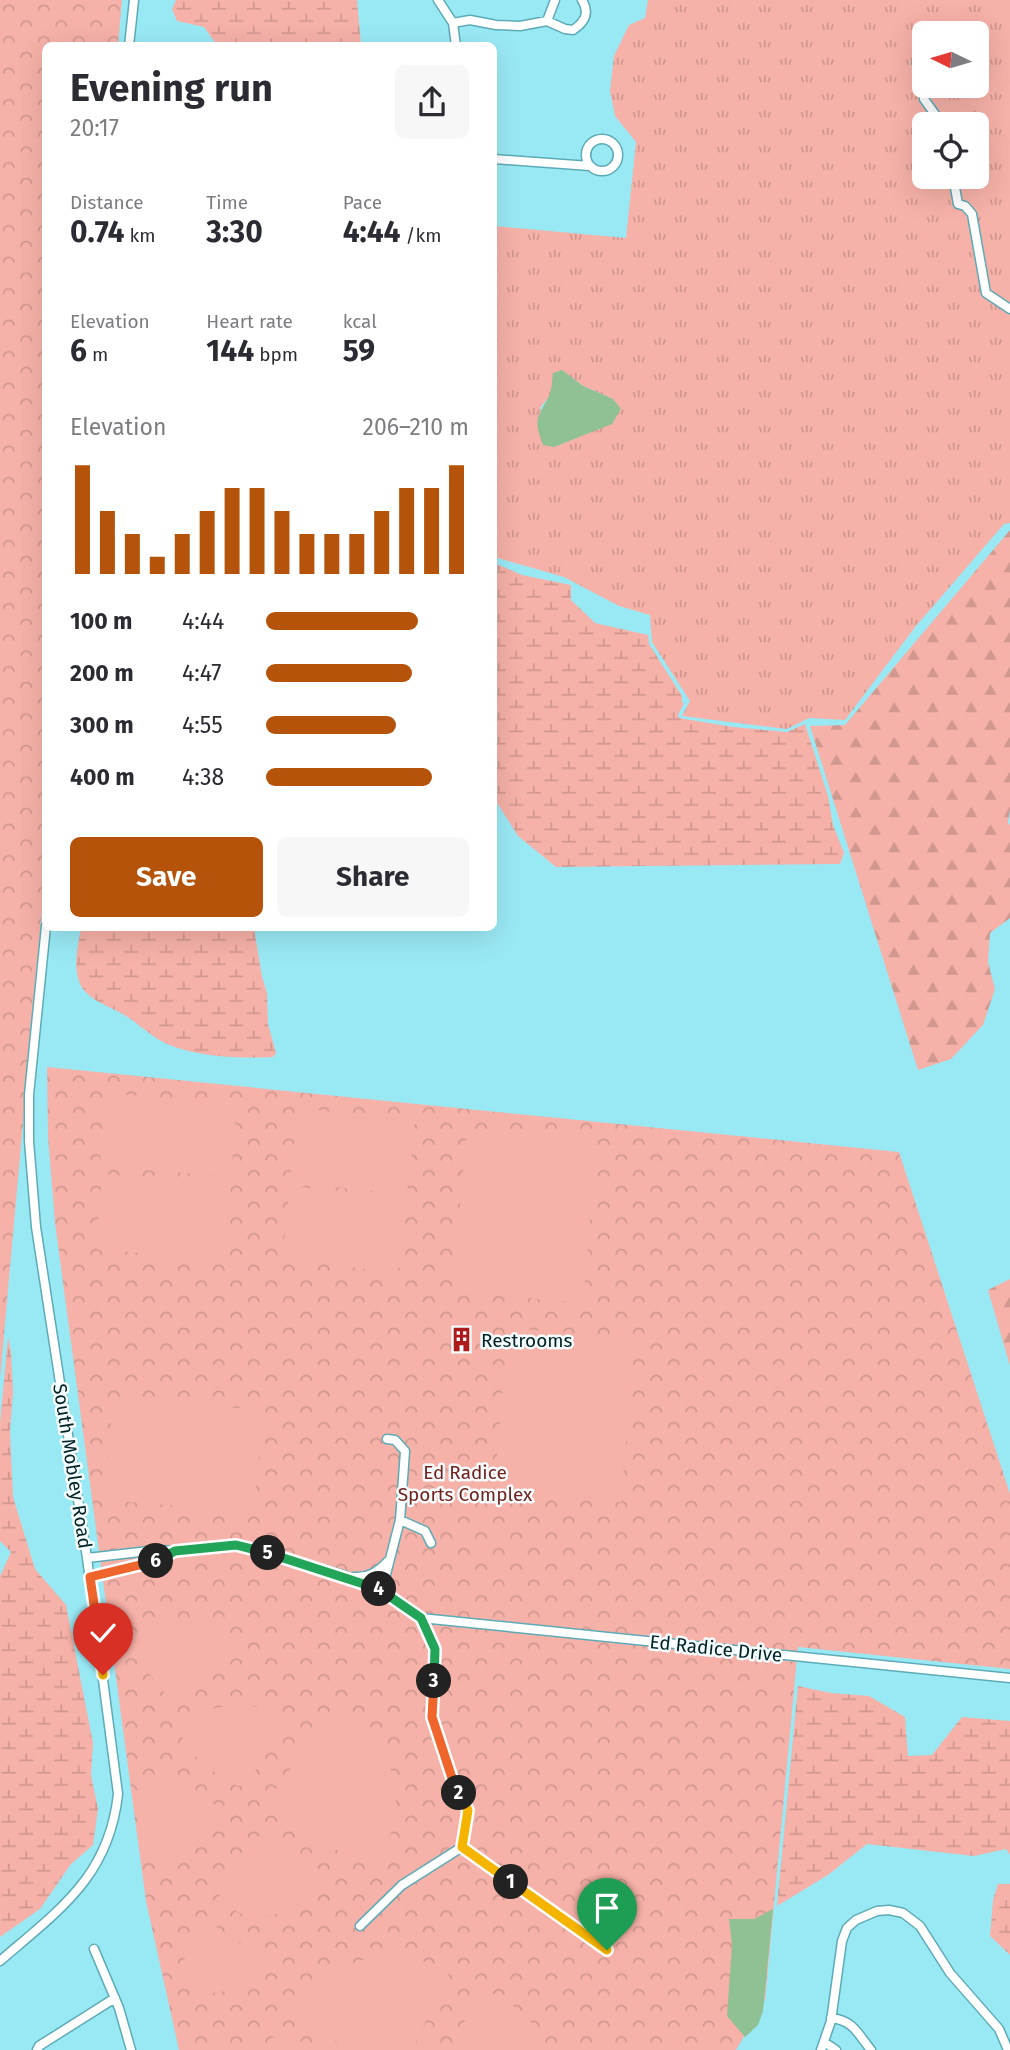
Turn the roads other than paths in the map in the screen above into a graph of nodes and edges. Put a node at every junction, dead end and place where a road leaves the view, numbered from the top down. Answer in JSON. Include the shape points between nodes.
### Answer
{"nodes":[{"id":1,"x":134,"y":0,"type":"edge"},
{"id":2,"x":438,"y":0,"type":"edge"},
{"id":3,"x":555,"y":0,"type":"edge"},
{"id":4,"x":582,"y":0,"type":"edge"},
{"id":5,"x":547,"y":20,"type":"junction"},
{"id":6,"x":453,"y":23,"type":"junction"},
{"id":7,"x":129,"y":42,"type":"edge"},
{"id":8,"x":455,"y":42,"type":"edge"},
{"id":9,"x":497,"y":159,"type":"edge"},
{"id":10,"x":590,"y":166,"type":"junction"},
{"id":11,"x":955,"y":189,"type":"edge"},
{"id":12,"x":1010,"y":310,"type":"edge"},
{"id":13,"x":45,"y":931,"type":"edge"},
{"id":14,"x":387,"y":1439,"type":"dead end"},
{"id":15,"x":400,"y":1521,"type":"junction"},
{"id":16,"x":431,"y":1543,"type":"dead end"},
{"id":17,"x":175,"y":1551,"type":"junction"},
{"id":18,"x":87,"y":1558,"type":"junction"},
{"id":19,"x":390,"y":1559,"type":"junction"},
{"id":20,"x":342,"y":1576,"type":"junction"},
{"id":21,"x":90,"y":1577,"type":"junction"},
{"id":22,"x":382,"y":1590,"type":"junction"},
{"id":23,"x":421,"y":1618,"type":"junction"},
{"id":24,"x":1010,"y":1678,"type":"edge"},
{"id":25,"x":462,"y":1847,"type":"junction"},
{"id":26,"x":360,"y":1926,"type":"dead end"},
{"id":27,"x":94,"y":1949,"type":"dead end"},
{"id":28,"x":607,"y":1950,"type":"dead end"},
{"id":29,"x":0,"y":1961,"type":"edge"},
{"id":30,"x":115,"y":1998,"type":"junction"},
{"id":31,"x":831,"y":2018,"type":"junction"},
{"id":32,"x":822,"y":2046,"type":"edge"},
{"id":33,"x":37,"y":2050,"type":"edge"},
{"id":34,"x":131,"y":2050,"type":"edge"},
{"id":35,"x":836,"y":2050,"type":"edge"},
{"id":36,"x":871,"y":2050,"type":"edge"},
{"id":37,"x":1008,"y":2050,"type":"edge"}],
"edges":[{"from":1,"to":7,"type":"street"},
{"from":2,"to":6,"type":"street"},
{"from":3,"to":5,"type":"street"},
{"from":4,"to":5,"type":"street","via":[[586,17],[573,30]]},
{"from":5,"to":6,"type":"street","via":[[520,26],[470,20]]},
{"from":6,"to":8,"type":"street"},
{"from":9,"to":10,"type":"street"},
{"from":10,"to":10,"type":"street","via":[[600,171],[611,169],[618,159],[614,144],[600,138],[591,143],[586,152]]},
{"from":11,"to":12,"type":"street","via":[[958,204],[972,214],[986,293]]},
{"from":13,"to":18,"type":"street","name":"South Mobley Road","via":[[29,1095],[29,1141],[36,1227]]},
{"from":14,"to":15,"type":"street","via":[[395,1440],[405,1451]]},
{"from":15,"to":16,"type":"street","via":[[425,1531]]},
{"from":15,"to":19,"type":"street"},
{"from":17,"to":18,"type":"street","name":"Ed Radice Drive"},
{"from":17,"to":20,"type":"street","name":"Ed Radice Drive","via":[[236,1545]]},
{"from":17,"to":21,"type":"street","via":[[162,1560]]},
{"from":18,"to":21,"type":"street","name":"South Mobley Road"},
{"from":19,"to":20,"type":"street","via":[[364,1578]]},
{"from":19,"to":22,"type":"street"},
{"from":20,"to":22,"type":"street","name":"Ed Radice Drive"},
{"from":21,"to":29,"type":"street","name":"South Mobley Road","via":[[117,1773],[116,1819],[105,1850],[86,1881]]},
{"from":22,"to":23,"type":"street","name":"Ed Radice Drive"},
{"from":23,"to":24,"type":"street","name":"Ed Radice Drive"},
{"from":23,"to":25,"type":"street","via":[[435,1649],[432,1717],[468,1810]]},
{"from":25,"to":26,"type":"street","via":[[402,1885]]},
{"from":25,"to":28,"type":"street"},
{"from":27,"to":30,"type":"street"},
{"from":30,"to":33,"type":"street"},
{"from":30,"to":34,"type":"street"},
{"from":31,"to":32,"type":"street"},
{"from":31,"to":36,"type":"street","via":[[850,2023]]},
{"from":31,"to":37,"type":"street","via":[[847,1928],[877,1911],[890,1910],[920,1926],[950,1973],[999,2029]]},
{"from":32,"to":35,"type":"street"}]}
